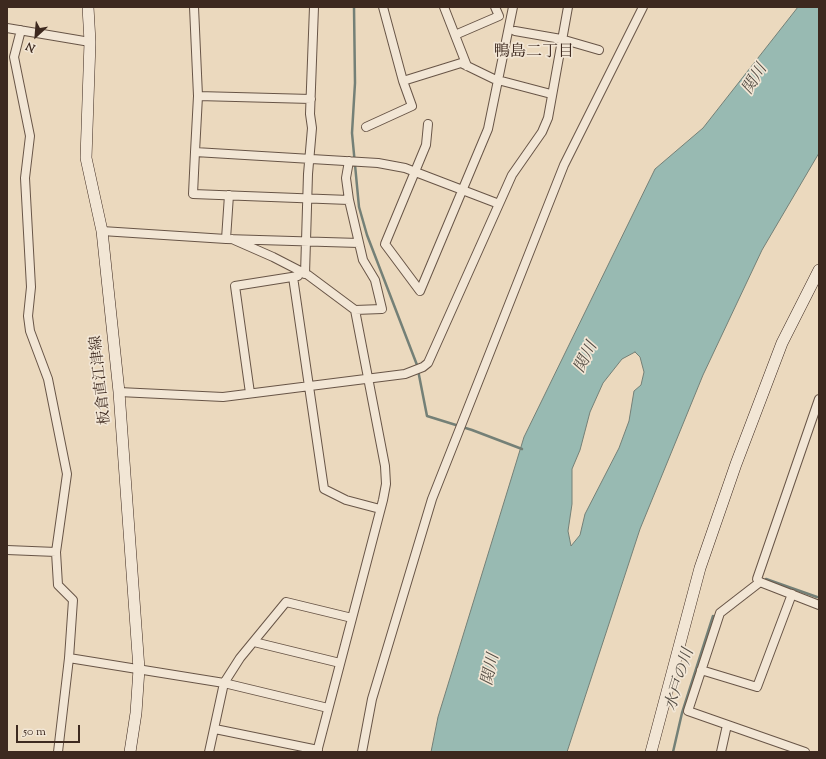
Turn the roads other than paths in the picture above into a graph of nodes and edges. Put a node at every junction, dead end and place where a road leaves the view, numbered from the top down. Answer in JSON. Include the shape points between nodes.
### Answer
{"nodes":[{"id":1,"x":88,"y":7,"type":"edge"},
{"id":2,"x":194,"y":7,"type":"edge"},
{"id":3,"x":314,"y":7,"type":"edge"},
{"id":4,"x":383,"y":7,"type":"edge"},
{"id":5,"x":444,"y":7,"type":"edge"},
{"id":6,"x":495,"y":7,"type":"edge"},
{"id":7,"x":513,"y":7,"type":"edge"},
{"id":8,"x":568,"y":7,"type":"edge"},
{"id":9,"x":643,"y":7,"type":"edge"},
{"id":10,"x":7,"y":28,"type":"edge"},
{"id":11,"x":21,"y":30,"type":"junction"},
{"id":12,"x":515,"y":31,"type":"dead end"},
{"id":13,"x":455,"y":36,"type":"junction"},
{"id":14,"x":561,"y":39,"type":"junction"},
{"id":15,"x":90,"y":42,"type":"junction"},
{"id":16,"x":599,"y":50,"type":"dead end"},
{"id":17,"x":467,"y":66,"type":"junction"},
{"id":18,"x":498,"y":80,"type":"junction"},
{"id":19,"x":402,"y":81,"type":"junction"},
{"id":20,"x":552,"y":94,"type":"junction"},
{"id":21,"x":198,"y":96,"type":"junction"},
{"id":22,"x":311,"y":99,"type":"junction"},
{"id":23,"x":428,"y":124,"type":"dead end"},
{"id":24,"x":366,"y":127,"type":"dead end"},
{"id":25,"x":194,"y":152,"type":"junction"},
{"id":26,"x":310,"y":158,"type":"junction"},
{"id":27,"x":349,"y":161,"type":"junction"},
{"id":28,"x":415,"y":173,"type":"junction"},
{"id":29,"x":462,"y":190,"type":"junction"},
{"id":30,"x":229,"y":196,"type":"junction"},
{"id":31,"x":307,"y":199,"type":"junction"},
{"id":32,"x":349,"y":200,"type":"junction"},
{"id":33,"x":499,"y":204,"type":"junction"},
{"id":34,"x":102,"y":231,"type":"junction"},
{"id":35,"x":229,"y":239,"type":"junction"},
{"id":36,"x":305,"y":242,"type":"junction"},
{"id":37,"x":359,"y":243,"type":"junction"},
{"id":38,"x":819,"y":270,"type":"edge"},
{"id":39,"x":305,"y":274,"type":"junction"},
{"id":40,"x":293,"y":277,"type":"junction"},
{"id":41,"x":356,"y":310,"type":"junction"},
{"id":42,"x":368,"y":379,"type":"junction"},
{"id":43,"x":309,"y":386,"type":"junction"},
{"id":44,"x":119,"y":392,"type":"junction"},
{"id":45,"x":250,"y":393,"type":"junction"},
{"id":46,"x":819,"y":399,"type":"edge"},
{"id":47,"x":380,"y":509,"type":"junction"},
{"id":48,"x":7,"y":550,"type":"edge"},
{"id":49,"x":56,"y":552,"type":"junction"},
{"id":50,"x":760,"y":582,"type":"junction"},
{"id":51,"x":792,"y":594,"type":"junction"},
{"id":52,"x":819,"y":604,"type":"edge"},
{"id":53,"x":352,"y":618,"type":"junction"},
{"id":54,"x":254,"y":642,"type":"junction"},
{"id":55,"x":69,"y":658,"type":"junction"},
{"id":56,"x":340,"y":663,"type":"junction"},
{"id":57,"x":139,"y":669,"type":"junction"},
{"id":58,"x":701,"y":670,"type":"junction"},
{"id":59,"x":224,"y":684,"type":"junction"},
{"id":60,"x":328,"y":708,"type":"junction"},
{"id":61,"x":728,"y":725,"type":"junction"},
{"id":62,"x":215,"y":729,"type":"junction"},
{"id":63,"x":317,"y":751,"type":"edge"},
{"id":64,"x":58,"y":752,"type":"edge"},
{"id":65,"x":130,"y":752,"type":"edge"},
{"id":66,"x":209,"y":752,"type":"edge"},
{"id":67,"x":362,"y":752,"type":"edge"},
{"id":68,"x":651,"y":752,"type":"edge"},
{"id":69,"x":721,"y":752,"type":"edge"},
{"id":70,"x":805,"y":752,"type":"edge"}],
"edges":[{"from":1,"to":15,"type":"main road","name":"板倉直江津線"},
{"from":2,"to":21,"type":"street"},
{"from":3,"to":22,"type":"street"},
{"from":4,"to":19,"type":"street"},
{"from":5,"to":13,"type":"street"},
{"from":6,"to":13,"type":"street","via":[[499,16]]},
{"from":7,"to":18,"type":"street"},
{"from":8,"to":14,"type":"street"},
{"from":9,"to":67,"type":"street","via":[[564,165],[432,499],[372,699]]},
{"from":10,"to":11,"type":"street"},
{"from":11,"to":15,"type":"street"},
{"from":11,"to":49,"type":"street","via":[[14,57],[30,136],[25,178],[31,287],[28,316],[30,331],[48,379],[67,474]]},
{"from":12,"to":14,"type":"street"},
{"from":13,"to":17,"type":"street"},
{"from":14,"to":16,"type":"street"},
{"from":14,"to":20,"type":"street"},
{"from":15,"to":34,"type":"main road","name":"板倉直江津線","via":[[86,158]]},
{"from":17,"to":18,"type":"street"},
{"from":17,"to":19,"type":"street","via":[[461,63]]},
{"from":18,"to":20,"type":"street"},
{"from":18,"to":29,"type":"street","via":[[488,129]]},
{"from":19,"to":24,"type":"street","via":[[412,106]]},
{"from":20,"to":33,"type":"street","via":[[548,118],[542,132],[512,176]]},
{"from":21,"to":22,"type":"street"},
{"from":21,"to":25,"type":"street"},
{"from":22,"to":26,"type":"street"},
{"from":23,"to":28,"type":"street","via":[[426,145]]},
{"from":25,"to":26,"type":"street"},
{"from":25,"to":30,"type":"street","via":[[193,194]]},
{"from":26,"to":27,"type":"street"},
{"from":26,"to":31,"type":"street"},
{"from":27,"to":28,"type":"street","via":[[378,163]]},
{"from":27,"to":32,"type":"street","via":[[346,178]]},
{"from":28,"to":29,"type":"street"},
{"from":28,"to":29,"type":"street","via":[[385,244],[420,291]]},
{"from":29,"to":33,"type":"street"},
{"from":30,"to":31,"type":"street"},
{"from":30,"to":35,"type":"street"},
{"from":31,"to":32,"type":"street"},
{"from":31,"to":36,"type":"street"},
{"from":32,"to":37,"type":"street"},
{"from":33,"to":42,"type":"street","via":[[428,363],[421,369],[405,374]]},
{"from":34,"to":35,"type":"street"},
{"from":34,"to":44,"type":"main road","name":"板倉直江津線"},
{"from":35,"to":36,"type":"street"},
{"from":35,"to":39,"type":"street","via":[[273,257]]},
{"from":36,"to":37,"type":"street"},
{"from":36,"to":39,"type":"street"},
{"from":37,"to":41,"type":"street","via":[[363,260],[375,280],[382,308]]},
{"from":38,"to":68,"type":"main road","via":[[782,344],[736,464],[700,568]]},
{"from":39,"to":40,"type":"street"},
{"from":39,"to":41,"type":"street"},
{"from":40,"to":43,"type":"street"},
{"from":40,"to":45,"type":"street","via":[[235,286]]},
{"from":41,"to":42,"type":"street"},
{"from":42,"to":43,"type":"street"},
{"from":42,"to":47,"type":"street","via":[[385,466],[386,484]]},
{"from":43,"to":45,"type":"street"},
{"from":43,"to":47,"type":"street","via":[[324,489],[346,500]]},
{"from":44,"to":45,"type":"street","via":[[223,397]]},
{"from":44,"to":57,"type":"main road","name":"板倉直江津線"},
{"from":46,"to":50,"type":"street","via":[[757,578]]},
{"from":47,"to":53,"type":"street"},
{"from":48,"to":49,"type":"street"},
{"from":49,"to":55,"type":"street","via":[[58,585],[73,600]]},
{"from":50,"to":51,"type":"street"},
{"from":50,"to":58,"type":"street","via":[[720,613]]},
{"from":51,"to":52,"type":"street"},
{"from":51,"to":58,"type":"street","via":[[757,687]]},
{"from":53,"to":54,"type":"street","via":[[286,602]]},
{"from":53,"to":56,"type":"street"},
{"from":54,"to":56,"type":"street"},
{"from":54,"to":59,"type":"street"},
{"from":55,"to":57,"type":"street"},
{"from":55,"to":64,"type":"street"},
{"from":56,"to":60,"type":"street"},
{"from":57,"to":59,"type":"street"},
{"from":57,"to":65,"type":"main road","name":"板倉直江津線"},
{"from":58,"to":61,"type":"street","via":[[688,711]]},
{"from":59,"to":60,"type":"street"},
{"from":59,"to":62,"type":"street"},
{"from":60,"to":63,"type":"street"},
{"from":61,"to":69,"type":"street"},
{"from":61,"to":70,"type":"street"},
{"from":62,"to":63,"type":"street"},
{"from":62,"to":66,"type":"street"}]}
